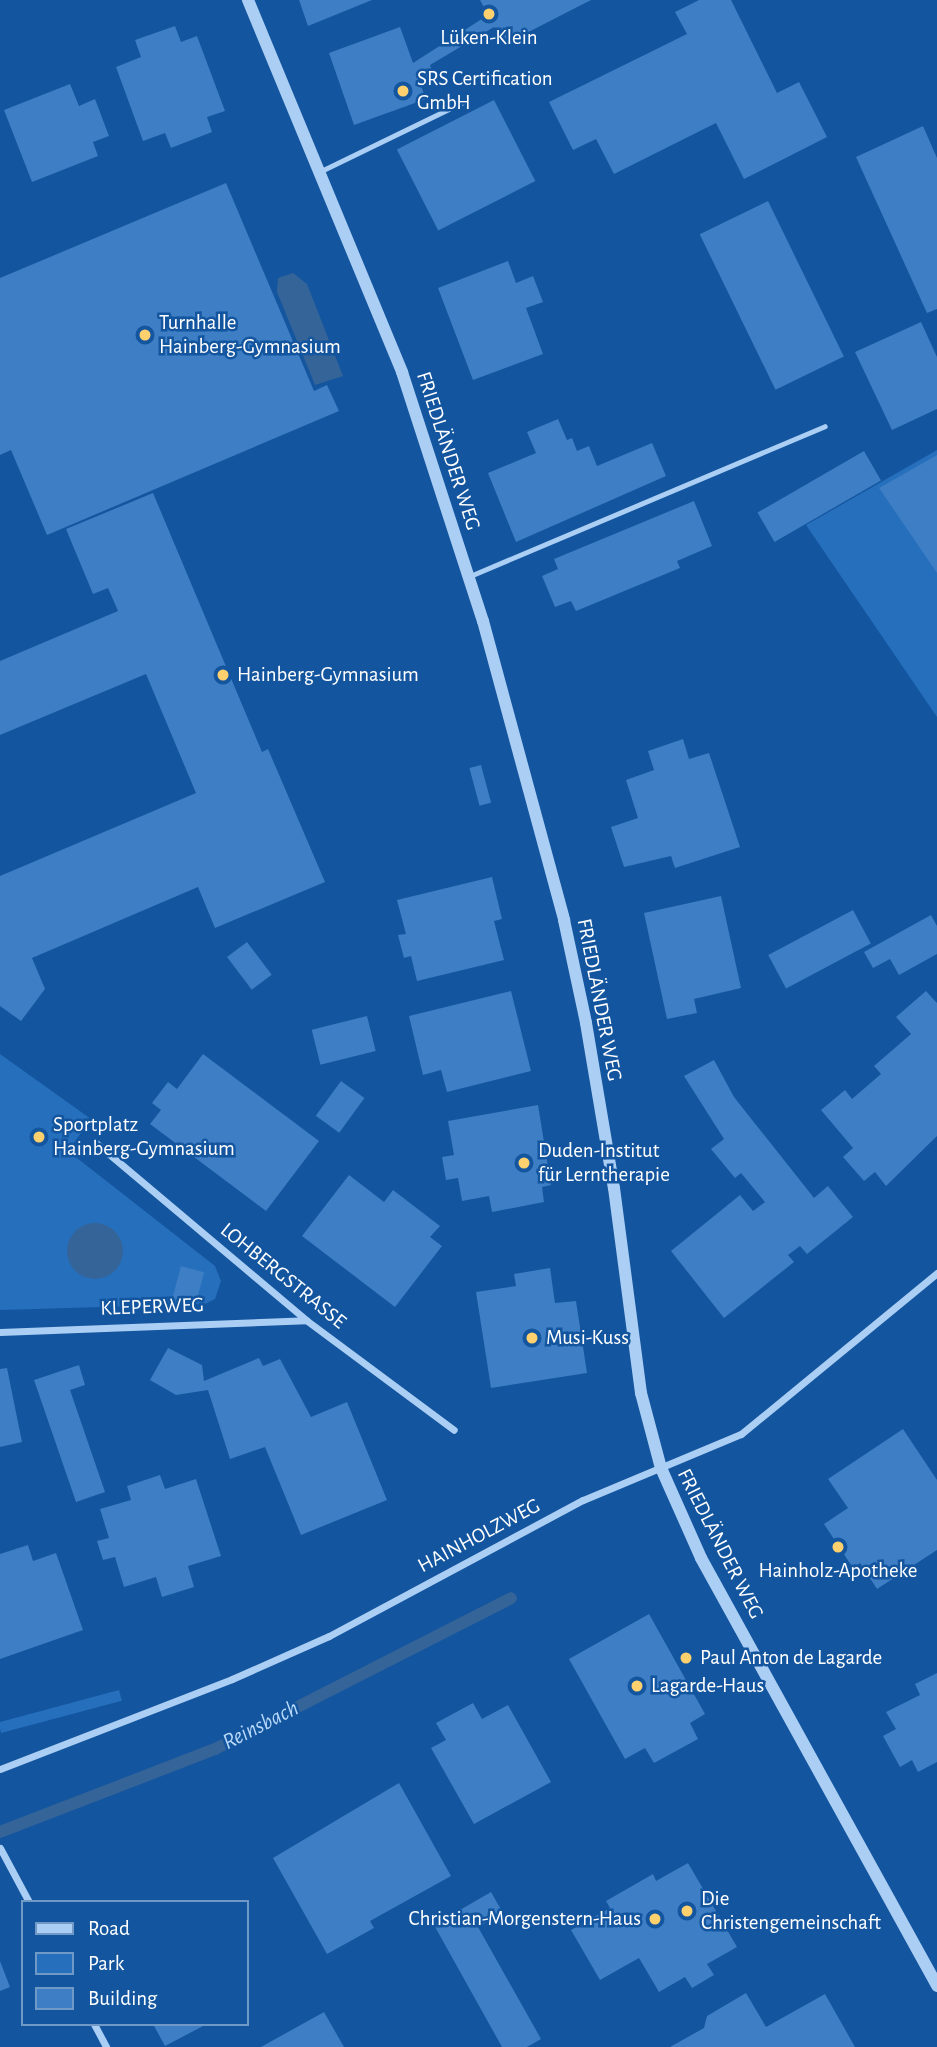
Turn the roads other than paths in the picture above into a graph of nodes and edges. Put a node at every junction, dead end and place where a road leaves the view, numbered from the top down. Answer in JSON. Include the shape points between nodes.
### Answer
{"nodes":[{"id":1,"x":248,"y":0,"type":"edge"},
{"id":2,"x":463,"y":102,"type":"dead end"},
{"id":3,"x":321,"y":171,"type":"junction"},
{"id":4,"x":825,"y":426,"type":"dead end"},
{"id":5,"x":469,"y":577,"type":"junction"},
{"id":6,"x":96,"y":1143,"type":"dead end"},
{"id":7,"x":937,"y":1273,"type":"edge"},
{"id":8,"x":306,"y":1320,"type":"junction"},
{"id":9,"x":0,"y":1332,"type":"edge"},
{"id":10,"x":454,"y":1430,"type":"dead end"},
{"id":11,"x":661,"y":1468,"type":"junction"},
{"id":12,"x":0,"y":1769,"type":"edge"},
{"id":13,"x":0,"y":1848,"type":"edge"},
{"id":14,"x":28,"y":1900,"type":"edge"},
{"id":15,"x":937,"y":1986,"type":"edge"},
{"id":16,"x":95,"y":2026,"type":"edge"},
{"id":17,"x":106,"y":2047,"type":"edge"}],
"edges":[{"from":1,"to":3,"type":"street","name":"FRIEDLÄNDER WEG"},
{"from":2,"to":3,"type":"lane"},
{"from":3,"to":5,"type":"street","name":"FRIEDLÄNDER WEG","via":[[402,372]]},
{"from":4,"to":5,"type":"lane"},
{"from":5,"to":11,"type":"street","name":"FRIEDLÄNDER WEG","via":[[569,946],[612,1175],[641,1393]]},
{"from":6,"to":8,"type":"street","name":"LOHBERGSTRASSE"},
{"from":7,"to":11,"type":"street","name":"HAINHOLZWEG","via":[[754,1426]]},
{"from":8,"to":9,"type":"street","name":"KLEPERWEG"},
{"from":8,"to":10,"type":"street","name":"LOHBERGSTRASSE"},
{"from":11,"to":12,"type":"street","name":"HAINHOLZWEG","via":[[583,1500],[329,1636],[220,1684]]},
{"from":11,"to":15,"type":"street","name":"FRIEDLÄNDER WEG","via":[[701,1558]]},
{"from":13,"to":14,"type":"street"},
{"from":16,"to":17,"type":"street"}]}
